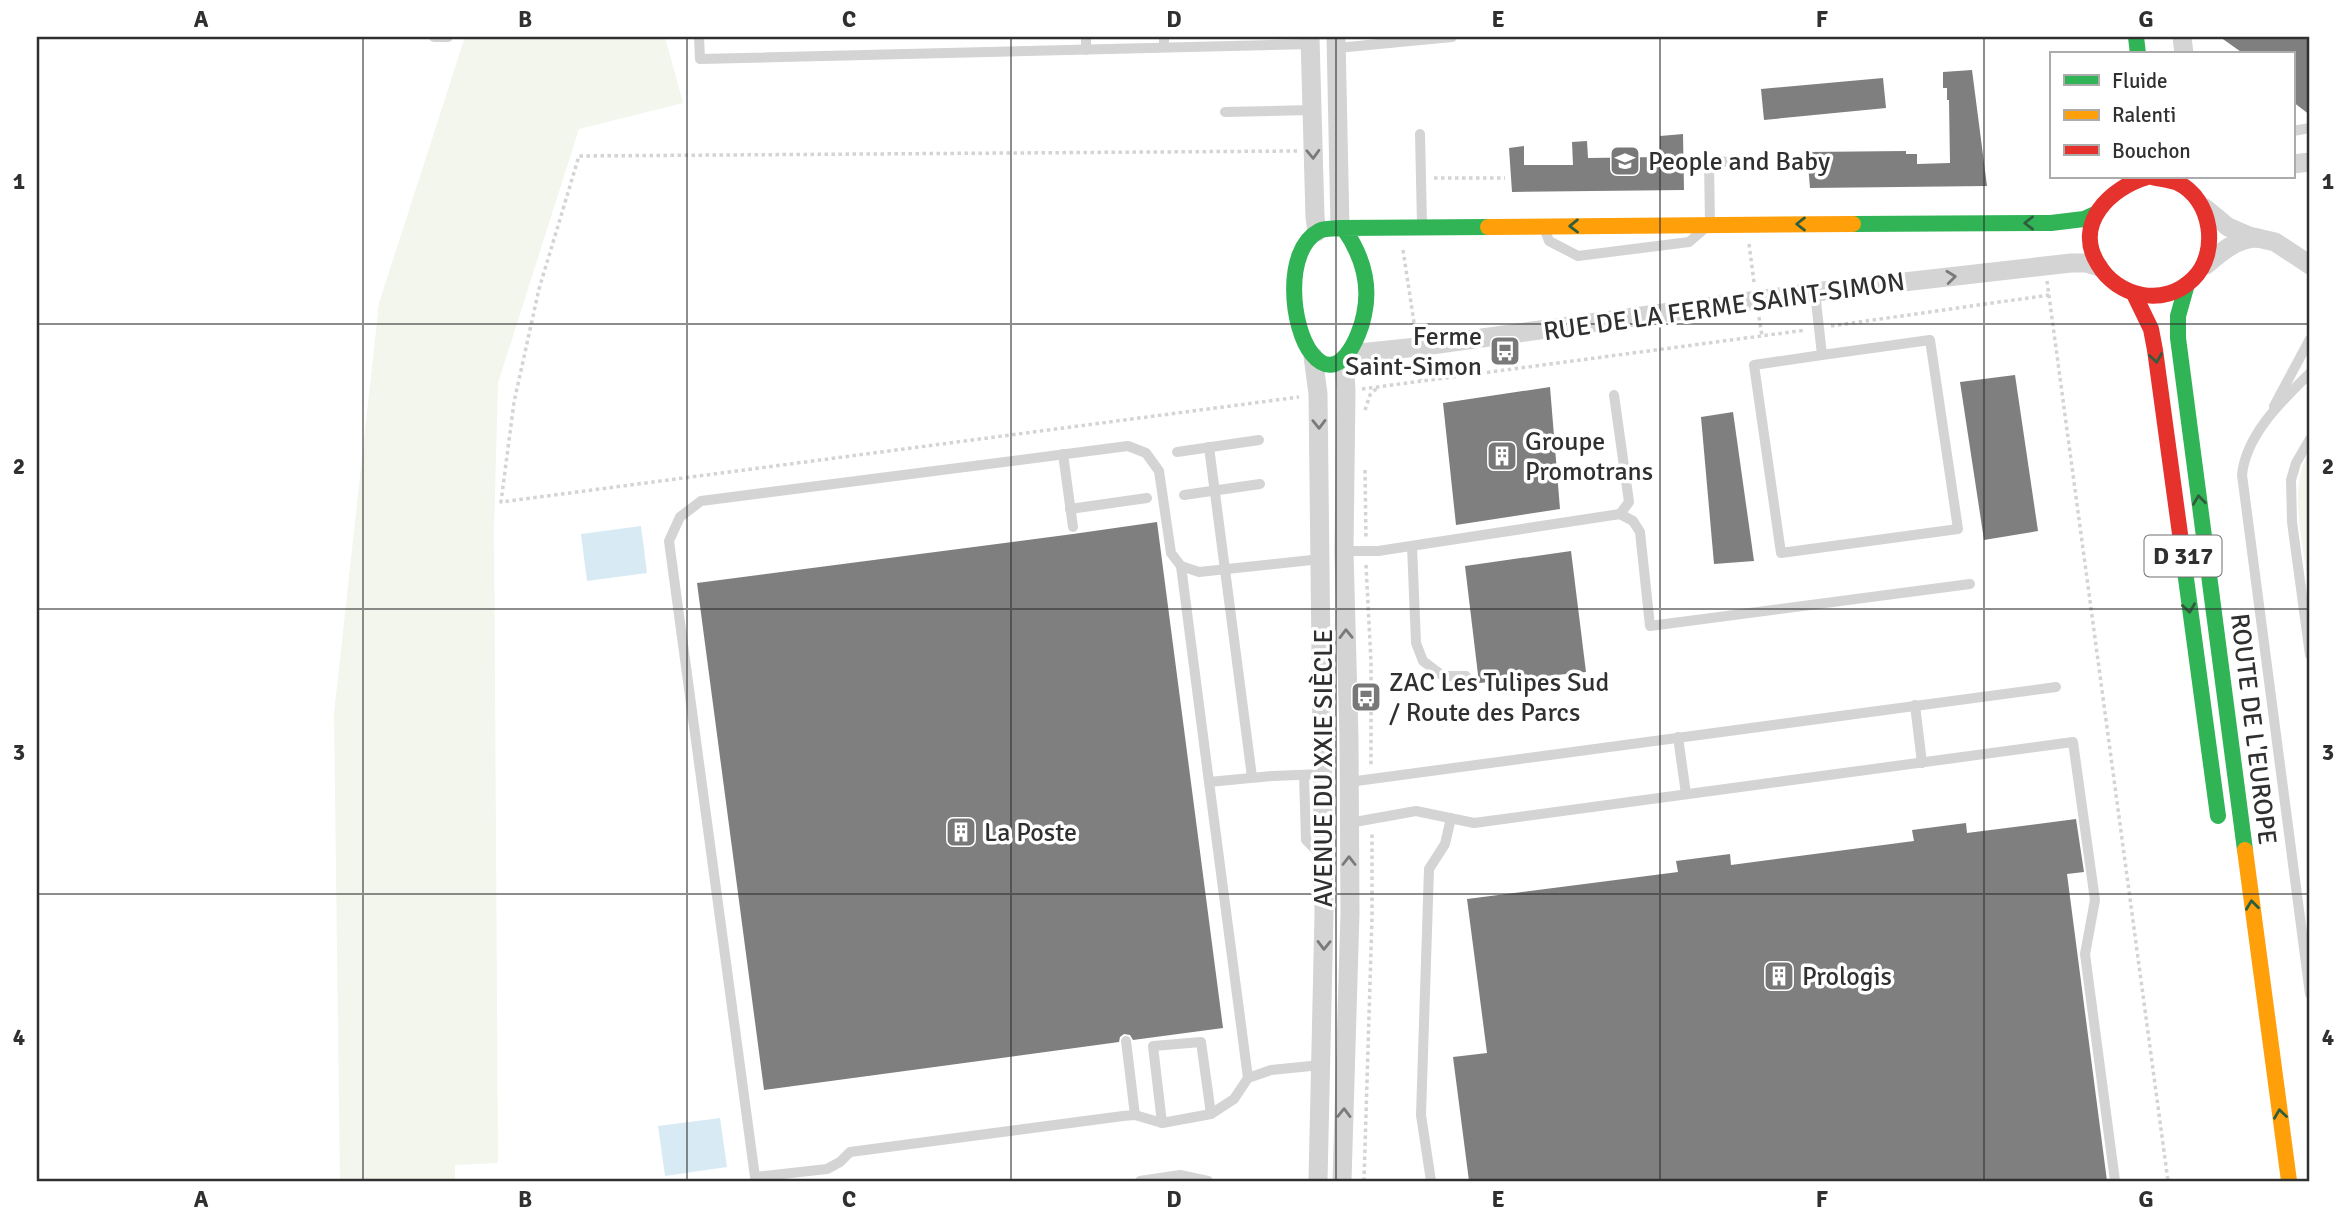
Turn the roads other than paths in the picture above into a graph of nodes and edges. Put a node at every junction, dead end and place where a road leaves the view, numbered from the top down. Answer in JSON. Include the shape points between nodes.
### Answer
{"nodes":[{"id":1,"x":434,"y":37,"type":"edge"},
{"id":2,"x":448,"y":37,"type":"edge"},
{"id":3,"x":699,"y":37,"type":"edge"},
{"id":4,"x":1086,"y":37,"type":"edge"},
{"id":5,"x":1249,"y":37,"type":"edge"},
{"id":6,"x":1452,"y":37,"type":"edge"},
{"id":7,"x":1310,"y":40,"type":"edge"},
{"id":8,"x":1164,"y":42,"type":"edge"},
{"id":9,"x":1194,"y":42,"type":"edge"},
{"id":10,"x":1336,"y":43,"type":"edge"},
{"id":11,"x":1267,"y":45,"type":"junction"},
{"id":12,"x":1086,"y":50,"type":"junction"},
{"id":13,"x":1311,"y":110,"type":"junction"},
{"id":14,"x":1225,"y":112,"type":"dead end"},
{"id":15,"x":1420,"y":134,"type":"dead end"},
{"id":16,"x":1737,"y":162,"type":"dead end"},
{"id":17,"x":2145,"y":178,"type":"edge"},
{"id":18,"x":2175,"y":180,"type":"edge"},
{"id":19,"x":2117,"y":183,"type":"edge"},
{"id":20,"x":2204,"y":208,"type":"junction"},
{"id":21,"x":2095,"y":214,"type":"junction"},
{"id":22,"x":1710,"y":224,"type":"junction"},
{"id":23,"x":1544,"y":226,"type":"junction"},
{"id":24,"x":1342,"y":228,"type":"junction"},
{"id":25,"x":1423,"y":228,"type":"junction"},
{"id":26,"x":1317,"y":232,"type":"junction"},
{"id":27,"x":2263,"y":238,"type":"junction"},
{"id":28,"x":2310,"y":265,"type":"edge"},
{"id":29,"x":2099,"y":267,"type":"junction"},
{"id":30,"x":2201,"y":269,"type":"junction"},
{"id":31,"x":2187,"y":284,"type":"junction"},
{"id":32,"x":1815,"y":292,"type":"junction"},
{"id":33,"x":2134,"y":294,"type":"junction"},
{"id":34,"x":2310,"y":339,"type":"edge"},
{"id":35,"x":1822,"y":355,"type":"junction"},
{"id":36,"x":1313,"y":356,"type":"junction"},
{"id":37,"x":1347,"y":356,"type":"junction"},
{"id":38,"x":2310,"y":373,"type":"edge"},
{"id":39,"x":1614,"y":395,"type":"dead end"},
{"id":40,"x":2261,"y":427,"type":"junction"},
{"id":41,"x":2310,"y":439,"type":"edge"},
{"id":42,"x":1259,"y":440,"type":"dead end"},
{"id":43,"x":1209,"y":447,"type":"junction"},
{"id":44,"x":1177,"y":452,"type":"dead end"},
{"id":45,"x":1063,"y":454,"type":"junction"},
{"id":46,"x":1260,"y":484,"type":"dead end"},
{"id":47,"x":1216,"y":491,"type":"junction"},
{"id":48,"x":1184,"y":495,"type":"dead end"},
{"id":49,"x":1147,"y":498,"type":"dead end"},
{"id":50,"x":1070,"y":509,"type":"junction"},
{"id":51,"x":1620,"y":514,"type":"junction"},
{"id":52,"x":1073,"y":527,"type":"dead end"},
{"id":53,"x":1412,"y":546,"type":"junction"},
{"id":54,"x":1344,"y":551,"type":"junction"},
{"id":55,"x":1321,"y":559,"type":"junction"},
{"id":56,"x":1181,"y":566,"type":"junction"},
{"id":57,"x":1224,"y":569,"type":"junction"},
{"id":58,"x":1970,"y":584,"type":"dead end"},
{"id":59,"x":2310,"y":655,"type":"edge"},
{"id":60,"x":1466,"y":676,"type":"dead end"},
{"id":61,"x":2056,"y":687,"type":"dead end"},
{"id":62,"x":1915,"y":705,"type":"junction"},
{"id":63,"x":1678,"y":737,"type":"junction"},
{"id":64,"x":1922,"y":763,"type":"junction"},
{"id":65,"x":1313,"y":774,"type":"junction"},
{"id":66,"x":1252,"y":778,"type":"junction"},
{"id":67,"x":1209,"y":782,"type":"junction"},
{"id":68,"x":1349,"y":782,"type":"junction"},
{"id":69,"x":1686,"y":794,"type":"junction"},
{"id":70,"x":1451,"y":818,"type":"junction"},
{"id":71,"x":1349,"y":823,"type":"junction"},
{"id":72,"x":2221,"y":835,"type":"dead end"},
{"id":73,"x":2310,"y":993,"type":"edge"},
{"id":74,"x":1126,"y":1041,"type":"dead end"},
{"id":75,"x":1321,"y":1065,"type":"junction"},
{"id":76,"x":1248,"y":1078,"type":"junction"},
{"id":77,"x":1211,"y":1114,"type":"junction"},
{"id":78,"x":1135,"y":1115,"type":"junction"},
{"id":79,"x":1162,"y":1122,"type":"junction"},
{"id":80,"x":1140,"y":1181,"type":"edge"},
{"id":81,"x":1208,"y":1181,"type":"edge"},
{"id":82,"x":1318,"y":1181,"type":"edge"},
{"id":83,"x":1342,"y":1181,"type":"edge"},
{"id":84,"x":1431,"y":1181,"type":"edge"},
{"id":85,"x":2115,"y":1181,"type":"edge"},
{"id":86,"x":2289,"y":1181,"type":"edge"}],
"edges":[{"from":1,"to":2,"type":"lane"},
{"from":3,"to":12,"type":"lane","via":[[700,59]]},
{"from":4,"to":12,"type":"lane"},
{"from":5,"to":11,"type":"lane"},
{"from":6,"to":10,"type":"lane"},
{"from":7,"to":11,"type":"lane"},
{"from":7,"to":13,"type":"street"},
{"from":8,"to":9,"type":"lane"},
{"from":8,"to":12,"type":"lane"},
{"from":9,"to":11,"type":"lane"},
{"from":10,"to":24,"type":"street"},
{"from":13,"to":14,"type":"lane"},
{"from":13,"to":26,"type":"street","one_way":true},
{"from":15,"to":25,"type":"lane"},
{"from":16,"to":22,"type":"lane","via":[[1709,161]]},
{"from":17,"to":19,"type":"main road"},
{"from":18,"to":20,"type":"main road"},
{"from":19,"to":21,"type":"main road"},
{"from":20,"to":27,"type":"street","via":[[2228,226]]},
{"from":20,"to":30,"type":"main road","via":[[2211,236]]},
{"from":21,"to":22,"type":"main road","one_way":true,"via":[[2051,223]]},
{"from":21,"to":29,"type":"main road","via":[[2091,234]]},
{"from":22,"to":23,"type":"main road","one_way":true},
{"from":22,"to":23,"type":"lane","via":[[1689,242],[1578,256],[1549,241]]},
{"from":23,"to":25,"type":"main road"},
{"from":24,"to":25,"type":"main road"},
{"from":24,"to":26,"type":"main road"},
{"from":24,"to":37,"type":"main road","via":[[1357,247],[1367,294],[1362,326]]},
{"from":26,"to":36,"type":"main road","via":[[1298,259],[1294,284],[1296,313]]},
{"from":27,"to":28,"type":"street"},
{"from":27,"to":30,"type":"street","via":[[2228,247]]},
{"from":32,"to":29,"type":"street","name":"RUE DE LA FERME SAINT-SIMON","one_way":true,"via":[[2045,266],[2086,263]]},
{"from":29,"to":33,"type":"main road","via":[[2115,285]]},
{"from":30,"to":31,"type":"main road"},
{"from":31,"to":33,"type":"main road","via":[[2163,295]]},
{"from":86,"to":31,"type":"main road","name":"ROUTE DE L'EUROPE","number":"D 317","one_way":true,"via":[[2178,338],[2178,316]]},
{"from":32,"to":35,"type":"lane"},
{"from":32,"to":37,"type":"street","name":"RUE DE LA FERME SAINT-SIMON"},
{"from":33,"to":72,"type":"main road","name":"ROUTE DE L'EUROPE","number":"D 317","one_way":true,"via":[[2155,349]]},
{"from":34,"to":40,"type":"lane"},
{"from":35,"to":35,"type":"lane","via":[[1930,340],[1958,529],[1781,553],[1754,365]]},
{"from":36,"to":37,"type":"main road","via":[[1336,364]]},
{"from":36,"to":55,"type":"street","name":"AVENUE DU XXIE SIÈCLE","one_way":true},
{"from":37,"to":54,"type":"street","name":"AVENUE DU XXIE SIÈCLE"},
{"from":38,"to":40,"type":"lane"},
{"from":39,"to":51,"type":"lane","via":[[1629,502]]},
{"from":40,"to":73,"type":"lane","via":[[2246,454],[2242,482]]},
{"from":41,"to":59,"type":"lane","via":[[2291,480],[2292,522]]},
{"from":42,"to":43,"type":"lane"},
{"from":43,"to":44,"type":"lane"},
{"from":43,"to":47,"type":"lane"},
{"from":45,"to":50,"type":"lane"},
{"from":45,"to":56,"type":"lane","via":[[1128,446],[1146,453],[1158,471],[1171,553]]},
{"from":45,"to":78,"type":"lane","via":[[701,501],[680,517],[669,541],[755,1177],[827,1169],[850,1152]]},
{"from":46,"to":47,"type":"lane"},
{"from":47,"to":48,"type":"lane"},
{"from":47,"to":57,"type":"lane"},
{"from":49,"to":50,"type":"lane"},
{"from":50,"to":52,"type":"lane"},
{"from":51,"to":53,"type":"lane"},
{"from":51,"to":58,"type":"lane","via":[[1640,532],[1650,626]]},
{"from":53,"to":54,"type":"lane"},
{"from":53,"to":60,"type":"lane","via":[[1416,643],[1423,661],[1443,676]]},
{"from":68,"to":54,"type":"street","name":"AVENUE DU XXIE SIÈCLE","one_way":true},
{"from":55,"to":57,"type":"lane"},
{"from":55,"to":65,"type":"street","name":"AVENUE DU XXIE SIÈCLE"},
{"from":56,"to":57,"type":"lane","via":[[1199,572]]},
{"from":56,"to":67,"type":"lane"},
{"from":57,"to":66,"type":"lane"},
{"from":61,"to":62,"type":"lane"},
{"from":62,"to":63,"type":"lane"},
{"from":62,"to":64,"type":"lane"},
{"from":63,"to":68,"type":"lane"},
{"from":63,"to":69,"type":"lane"},
{"from":64,"to":69,"type":"lane"},
{"from":64,"to":85,"type":"lane","via":[[2073,742],[2095,900],[2085,954]]},
{"from":65,"to":66,"type":"lane"},
{"from":65,"to":75,"type":"street","name":"AVENUE DU XXIE SIÈCLE","one_way":true,"via":[[1324,858]]},
{"from":66,"to":67,"type":"lane"},
{"from":67,"to":76,"type":"lane"},
{"from":68,"to":71,"type":"street","name":"AVENUE DU XXIE SIÈCLE"},
{"from":69,"to":70,"type":"lane","via":[[1474,823]]},
{"from":70,"to":71,"type":"lane","via":[[1416,811]]},
{"from":70,"to":84,"type":"lane","via":[[1445,844],[1429,869],[1421,1115]]},
{"from":83,"to":71,"type":"street","name":"AVENUE DU XXIE SIÈCLE","one_way":true},
{"from":74,"to":78,"type":"lane"},
{"from":75,"to":76,"type":"lane","via":[[1271,1070]]},
{"from":75,"to":82,"type":"street","name":"AVENUE DU XXIE SIÈCLE"},
{"from":76,"to":77,"type":"lane","via":[[1234,1099]]},
{"from":77,"to":79,"type":"lane"},
{"from":77,"to":79,"type":"lane","via":[[1201,1042],[1153,1046]]},
{"from":78,"to":79,"type":"lane"},
{"from":80,"to":81,"type":"lane","via":[[1180,1175]]}]}
